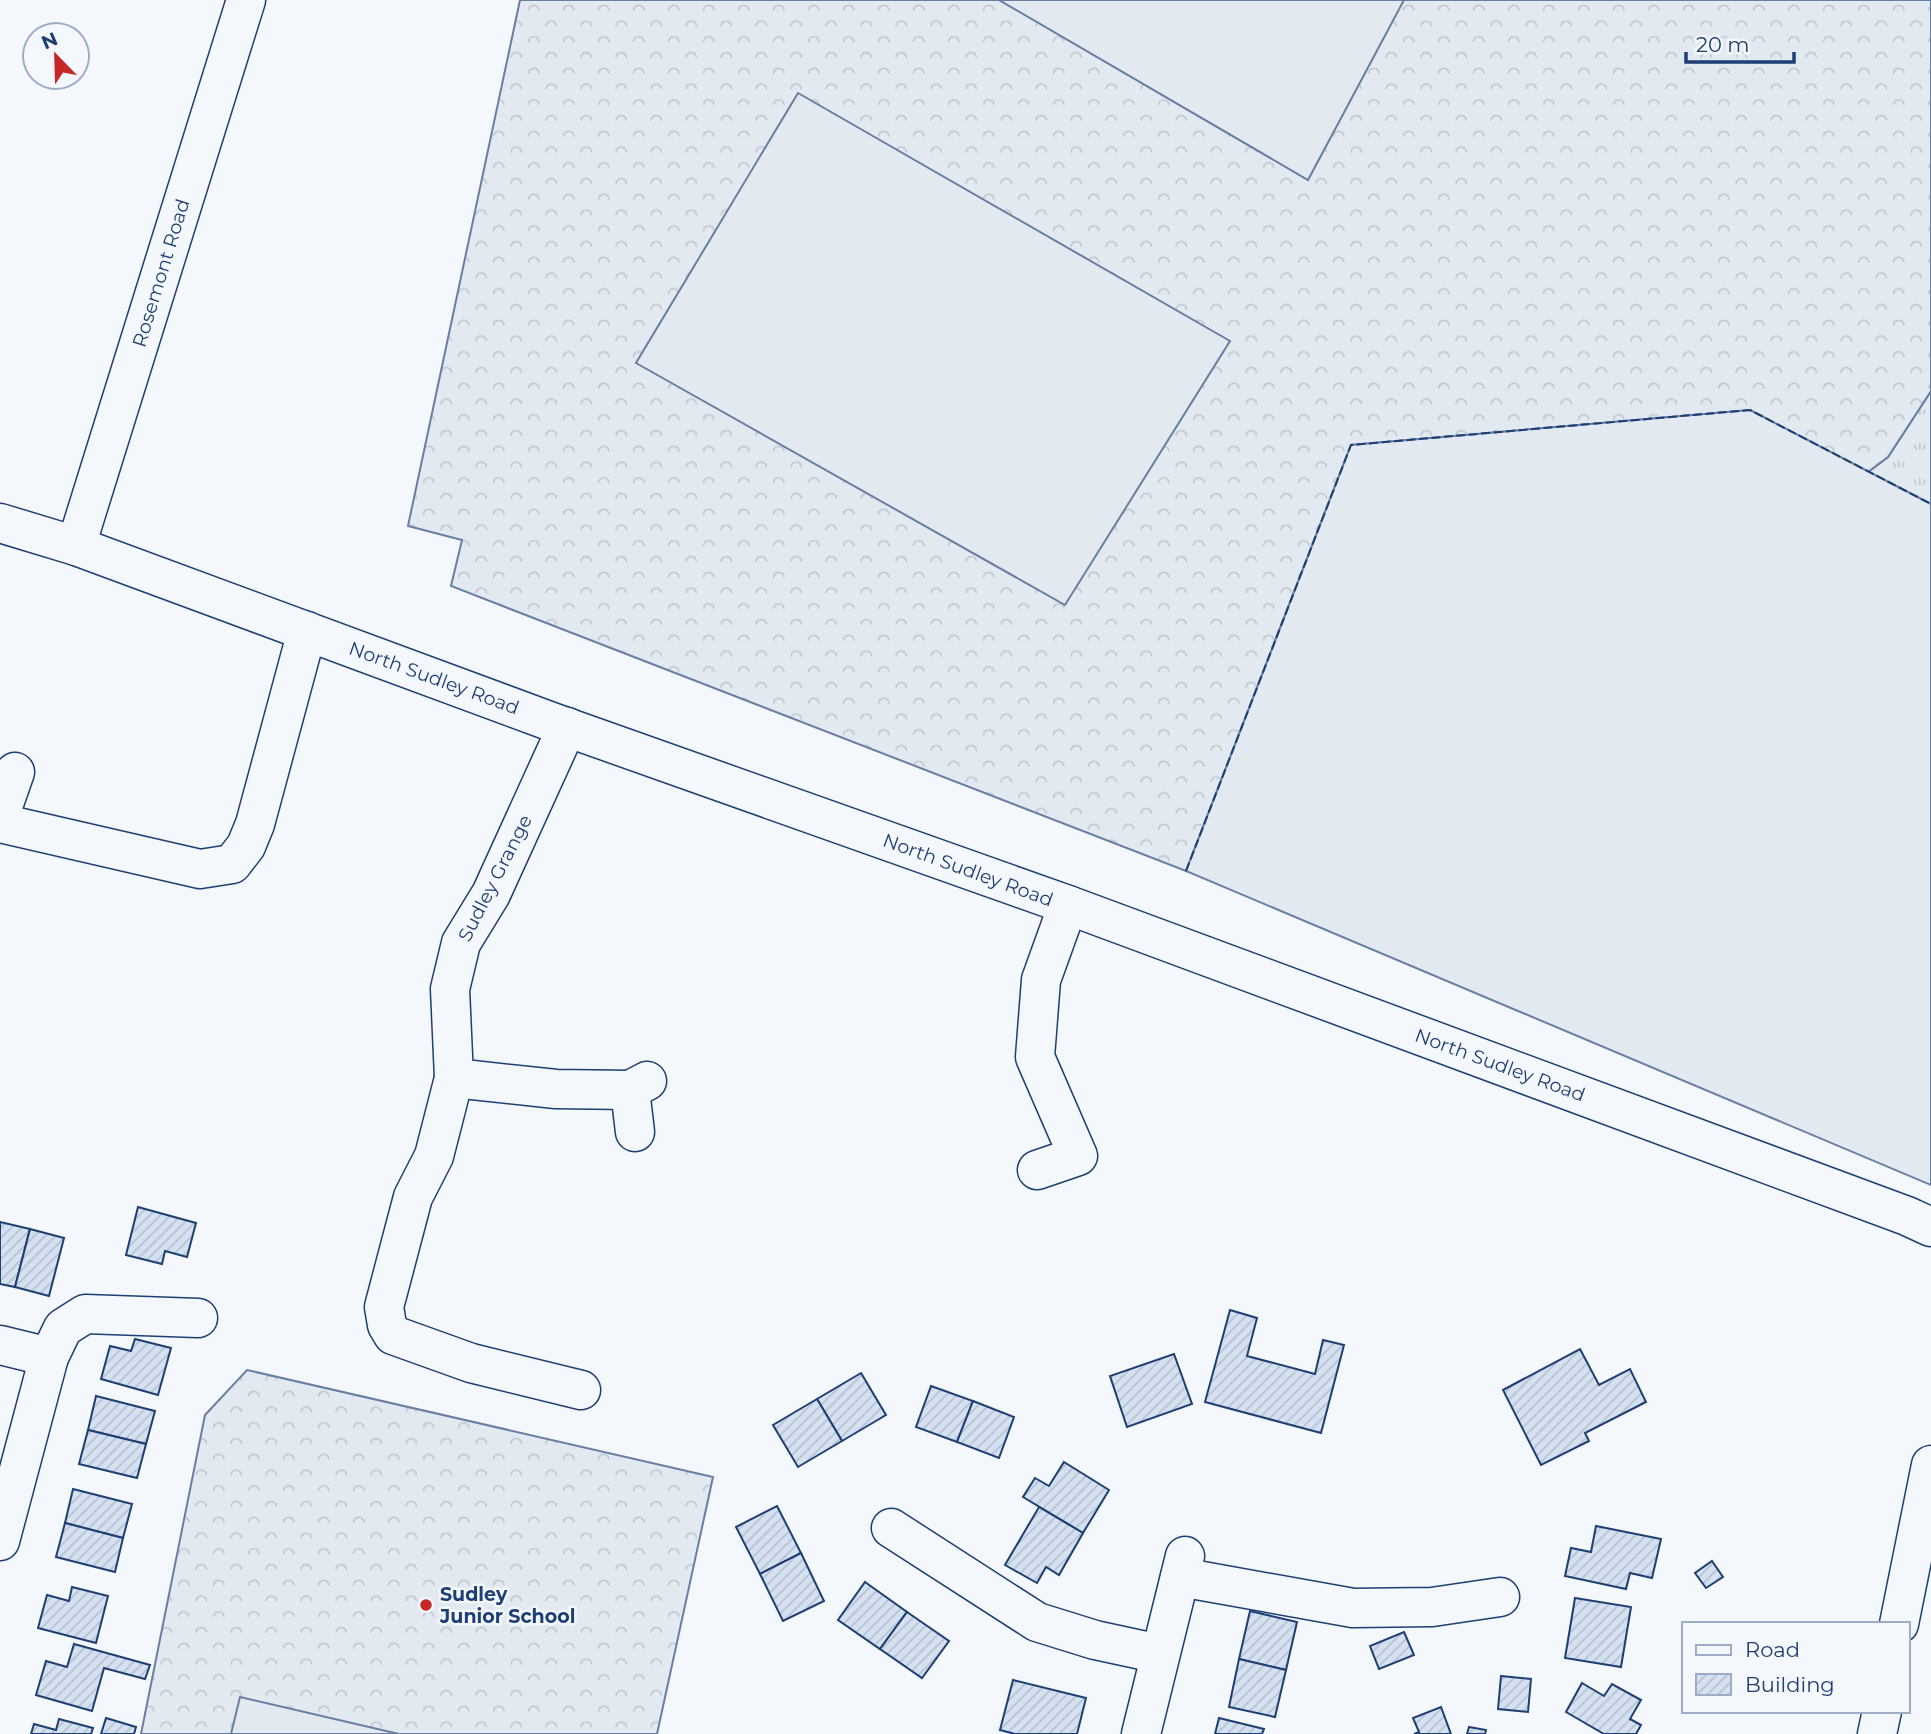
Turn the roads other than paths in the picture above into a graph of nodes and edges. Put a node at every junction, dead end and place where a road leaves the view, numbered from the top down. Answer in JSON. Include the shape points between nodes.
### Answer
{"nodes":[{"id":1,"x":246,"y":0,"type":"edge"},
{"id":2,"x":0,"y":523,"type":"edge"},
{"id":3,"x":76,"y":546,"type":"junction"},
{"id":4,"x":307,"y":631,"type":"junction"},
{"id":5,"x":567,"y":727,"type":"junction"},
{"id":6,"x":15,"y":772,"type":"dead end"},
{"id":7,"x":0,"y":814,"type":"edge"},
{"id":8,"x":0,"y":823,"type":"edge"},
{"id":9,"x":1068,"y":905,"type":"junction"},
{"id":10,"x":454,"y":1078,"type":"junction"},
{"id":11,"x":635,"y":1132,"type":"dead end"},
{"id":12,"x":1037,"y":1170,"type":"dead end"},
{"id":13,"x":1931,"y":1227,"type":"edge"},
{"id":14,"x":198,"y":1318,"type":"dead end"},
{"id":15,"x":0,"y":1345,"type":"edge"},
{"id":16,"x":49,"y":1357,"type":"junction"},
{"id":17,"x":581,"y":1390,"type":"dead end"},
{"id":18,"x":1931,"y":1465,"type":"edge"},
{"id":19,"x":891,"y":1528,"type":"dead end"},
{"id":20,"x":0,"y":1541,"type":"edge"},
{"id":21,"x":1500,"y":1597,"type":"dead end"},
{"id":22,"x":1899,"y":1622,"type":"edge"},
{"id":23,"x":1160,"y":1654,"type":"junction"},
{"id":24,"x":1882,"y":1713,"type":"edge"},
{"id":25,"x":1141,"y":1734,"type":"edge"},
{"id":26,"x":1877,"y":1734,"type":"edge"}],
"edges":[{"from":1,"to":3,"type":"street","name":"Rosemont Road"},
{"from":2,"to":3,"type":"street","name":"North Sudley Road"},
{"from":3,"to":4,"type":"street","name":"North Sudley Road"},
{"from":4,"to":5,"type":"street","name":"North Sudley Road"},
{"from":4,"to":8,"type":"street","via":[[255,824],[232,864],[200,869]]},
{"from":5,"to":9,"type":"street","name":"North Sudley Road"},
{"from":5,"to":10,"type":"street","name":"Sudley Grange","via":[[491,894],[461,943],[450,989]]},
{"from":6,"to":7,"type":"street"},
{"from":9,"to":12,"type":"street","via":[[1041,980],[1035,1057],[1078,1157]]},
{"from":9,"to":13,"type":"street","name":"North Sudley Road"},
{"from":10,"to":11,"type":"street","via":[[556,1089],[638,1086]]},
{"from":10,"to":17,"type":"street","name":"Sudley Grange","via":[[434,1156],[413,1197],[384,1307],[387,1325],[393,1335],[426,1349]]},
{"from":14,"to":16,"type":"street","via":[[85,1314],[63,1328]]},
{"from":15,"to":16,"type":"street"},
{"from":16,"to":20,"type":"street"},
{"from":18,"to":22,"type":"street"},
{"from":19,"to":23,"type":"street","via":[[1037,1622]]},
{"from":21,"to":23,"type":"street","via":[[1432,1608],[1353,1608],[1182,1566]]},
{"from":23,"to":25,"type":"street"},
{"from":24,"to":26,"type":"street"}]}
